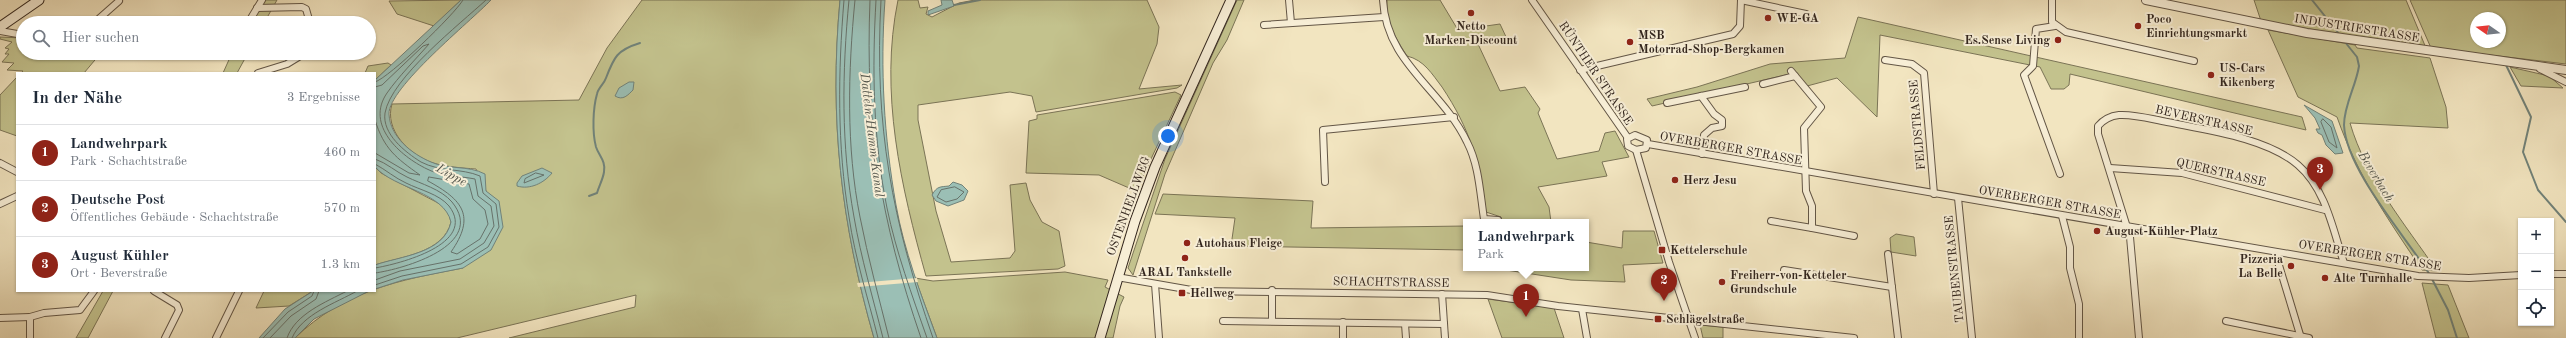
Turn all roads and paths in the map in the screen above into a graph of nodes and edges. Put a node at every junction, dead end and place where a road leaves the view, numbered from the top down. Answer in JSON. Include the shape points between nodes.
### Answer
{"nodes":[{"id":1,"x":39,"y":0,"type":"edge"},
{"id":2,"x":262,"y":0,"type":"edge"},
{"id":3,"x":1231,"y":0,"type":"edge"},
{"id":4,"x":1289,"y":0,"type":"edge"},
{"id":5,"x":1383,"y":0,"type":"edge"},
{"id":6,"x":1532,"y":0,"type":"edge"},
{"id":7,"x":1741,"y":0,"type":"edge"},
{"id":8,"x":2052,"y":0,"type":"edge"},
{"id":9,"x":2146,"y":0,"type":"edge"},
{"id":10,"x":119,"y":1,"type":"dead end"},
{"id":11,"x":257,"y":8,"type":"junction"},
{"id":12,"x":1806,"y":14,"type":"dead end"},
{"id":13,"x":102,"y":16,"type":"edge"},
{"id":14,"x":252,"y":16,"type":"edge"},
{"id":15,"x":308,"y":16,"type":"edge"},
{"id":16,"x":1384,"y":17,"type":"junction"},
{"id":17,"x":1291,"y":23,"type":"junction"},
{"id":18,"x":1264,"y":25,"type":"dead end"},
{"id":19,"x":2055,"y":26,"type":"junction"},
{"id":20,"x":0,"y":27,"type":"edge"},
{"id":21,"x":0,"y":31,"type":"edge"},
{"id":22,"x":16,"y":34,"type":"edge"},
{"id":23,"x":293,"y":60,"type":"edge"},
{"id":24,"x":1885,"y":60,"type":"dead end"},
{"id":25,"x":2194,"y":61,"type":"dead end"},
{"id":26,"x":2531,"y":65,"type":"junction"},
{"id":27,"x":1580,"y":70,"type":"junction"},
{"id":28,"x":261,"y":72,"type":"edge"},
{"id":29,"x":2565,"y":72,"type":"edge"},
{"id":30,"x":2566,"y":82,"type":"edge"},
{"id":31,"x":1763,"y":84,"type":"dead end"},
{"id":32,"x":1745,"y":87,"type":"dead end"},
{"id":33,"x":1701,"y":96,"type":"junction"},
{"id":34,"x":1667,"y":103,"type":"dead end"},
{"id":35,"x":1454,"y":117,"type":"junction"},
{"id":36,"x":1628,"y":138,"type":"junction"},
{"id":37,"x":1648,"y":144,"type":"junction"},
{"id":38,"x":1636,"y":150,"type":"junction"},
{"id":39,"x":1702,"y":154,"type":"junction"},
{"id":40,"x":0,"y":163,"type":"edge"},
{"id":41,"x":2110,"y":168,"type":"junction"},
{"id":42,"x":15,"y":169,"type":"edge"},
{"id":43,"x":1806,"y":172,"type":"junction"},
{"id":44,"x":2060,"y":174,"type":"dead end"},
{"id":45,"x":1325,"y":182,"type":"dead end"},
{"id":46,"x":1934,"y":194,"type":"junction"},
{"id":47,"x":16,"y":196,"type":"edge"},
{"id":48,"x":1958,"y":198,"type":"junction"},
{"id":49,"x":0,"y":204,"type":"edge"},
{"id":50,"x":2325,"y":210,"type":"junction"},
{"id":51,"x":2062,"y":216,"type":"junction"},
{"id":52,"x":1491,"y":219,"type":"edge"},
{"id":53,"x":1771,"y":221,"type":"dead end"},
{"id":54,"x":2128,"y":227,"type":"junction"},
{"id":55,"x":1812,"y":228,"type":"junction"},
{"id":56,"x":1854,"y":236,"type":"dead end"},
{"id":57,"x":2275,"y":252,"type":"junction"},
{"id":58,"x":1888,"y":254,"type":"dead end"},
{"id":59,"x":2344,"y":263,"type":"junction"},
{"id":60,"x":1784,"y":270,"type":"dead end"},
{"id":61,"x":2554,"y":274,"type":"edge"},
{"id":62,"x":2566,"y":274,"type":"edge"},
{"id":63,"x":2518,"y":275,"type":"edge"},
{"id":64,"x":1117,"y":277,"type":"junction"},
{"id":65,"x":1155,"y":284,"type":"junction"},
{"id":66,"x":1892,"y":287,"type":"junction"},
{"id":67,"x":1272,"y":290,"type":"junction"},
{"id":68,"x":93,"y":292,"type":"edge"},
{"id":69,"x":156,"y":292,"type":"edge"},
{"id":70,"x":239,"y":292,"type":"edge"},
{"id":71,"x":1442,"y":294,"type":"junction"},
{"id":72,"x":1582,"y":309,"type":"junction"},
{"id":73,"x":30,"y":317,"type":"junction"},
{"id":74,"x":0,"y":318,"type":"edge"},
{"id":75,"x":1688,"y":319,"type":"junction"},
{"id":76,"x":1223,"y":321,"type":"dead end"},
{"id":77,"x":1272,"y":321,"type":"junction"},
{"id":78,"x":2226,"y":321,"type":"dead end"},
{"id":79,"x":1343,"y":322,"type":"junction"},
{"id":80,"x":1405,"y":324,"type":"junction"},
{"id":81,"x":1444,"y":324,"type":"junction"},
{"id":82,"x":2301,"y":337,"type":"edge"},
{"id":83,"x":30,"y":338,"type":"edge"},
{"id":84,"x":165,"y":338,"type":"edge"},
{"id":85,"x":216,"y":338,"type":"edge"},
{"id":86,"x":1100,"y":338,"type":"edge"},
{"id":87,"x":1159,"y":338,"type":"edge"},
{"id":88,"x":1343,"y":338,"type":"edge"},
{"id":89,"x":1406,"y":338,"type":"edge"},
{"id":90,"x":1445,"y":338,"type":"edge"},
{"id":91,"x":1587,"y":338,"type":"edge"},
{"id":92,"x":1695,"y":338,"type":"edge"},
{"id":93,"x":1854,"y":338,"type":"edge"},
{"id":94,"x":1898,"y":338,"type":"edge"},
{"id":95,"x":1972,"y":338,"type":"edge"},
{"id":96,"x":2079,"y":338,"type":"edge"},
{"id":97,"x":2139,"y":338,"type":"edge"},
{"id":98,"x":2309,"y":338,"type":"edge"}],
"edges":[{"from":1,"to":20,"type":"main road"},
{"from":2,"to":11,"type":"street"},
{"from":3,"to":64,"type":"main road","name":"OSTENHELLWEG","via":[[1155,167]]},
{"from":4,"to":17,"type":"street"},
{"from":5,"to":16,"type":"street"},
{"from":6,"to":27,"type":"street","name":"RÜNTHER STRASSE"},
{"from":7,"to":12,"type":"street"},
{"from":7,"to":27,"type":"street","via":[[1740,26],[1733,34]]},
{"from":8,"to":19,"type":"street","via":[[2051,19]]},
{"from":9,"to":26,"type":"street","name":"INDUSTRIESTRASSE","via":[[2352,41]]},
{"from":10,"to":13,"type":"street"},
{"from":11,"to":14,"type":"street"},
{"from":11,"to":15,"type":"street","via":[[302,6]]},
{"from":16,"to":17,"type":"street"},
{"from":16,"to":35,"type":"street","via":[[1396,49]]},
{"from":17,"to":18,"type":"street"},
{"from":19,"to":25,"type":"street","via":[[2069,34]]},
{"from":19,"to":44,"type":"street","via":[[2036,29],[2033,66],[2024,75]]},
{"from":21,"to":22,"type":"street"},
{"from":23,"to":28,"type":"street"},
{"from":24,"to":46,"type":"street","name":"FELDSTRASSE","via":[[1907,63],[1924,73]]},
{"from":26,"to":29,"type":"street","name":"INDUSTRIESTRASSE"},
{"from":26,"to":30,"type":"street"},
{"from":27,"to":36,"type":"street","name":"RÜNTHER STRASSE"},
{"from":31,"to":43,"type":"street","via":[[1793,74],[1821,107],[1804,128]]},
{"from":32,"to":33,"type":"street"},
{"from":33,"to":34,"type":"street"},
{"from":33,"to":39,"type":"street","via":[[1714,114],[1722,120],[1722,126],[1712,128],[1704,134]]},
{"from":35,"to":45,"type":"street","via":[[1323,130]]},
{"from":35,"to":52,"type":"street","via":[[1468,142],[1476,170],[1484,218]]},
{"from":36,"to":37,"type":"street","name":"RÜNTHER STRASSE","via":[[1640,136]]},
{"from":36,"to":38,"type":"street","name":"RÜNTHER STRASSE","via":[[1627,144]]},
{"from":37,"to":38,"type":"street","via":[[1645,149]]},
{"from":37,"to":39,"type":"street","name":"OVERBERGER STRASSE"},
{"from":38,"to":75,"type":"street","name":"RÜNTHER STRASSE"},
{"from":39,"to":43,"type":"street","name":"OVERBERGER STRASSE"},
{"from":40,"to":42,"type":"street"},
{"from":41,"to":50,"type":"street","name":"QUERSTRASSE","via":[[2182,173]]},
{"from":41,"to":50,"type":"street","name":"BEVERSTRASSE","via":[[2098,134],[2100,123],[2117,115],[2142,117],[2258,144],[2280,152],[2309,175]]},
{"from":41,"to":54,"type":"street","name":"BEVERSTRASSE"},
{"from":43,"to":46,"type":"street","name":"OVERBERGER STRASSE"},
{"from":43,"to":55,"type":"street","via":[[1806,192],[1812,206]]},
{"from":46,"to":48,"type":"street","name":"OVERBERGER STRASSE"},
{"from":47,"to":49,"type":"street"},
{"from":48,"to":51,"type":"street","name":"OVERBERGER STRASSE"},
{"from":48,"to":95,"type":"street","name":"TAUBENSTRASSE"},
{"from":50,"to":59,"type":"street","name":"BEVERSTRASSE"},
{"from":51,"to":54,"type":"street","name":"OVERBERGER STRASSE"},
{"from":51,"to":96,"type":"street","via":[[2070,247],[2070,268],[2079,304]]},
{"from":53,"to":55,"type":"street"},
{"from":54,"to":57,"type":"street","name":"OVERBERGER STRASSE"},
{"from":54,"to":97,"type":"street","name":"BEVERSTRASSE","via":[[2135,265],[2135,316]]},
{"from":55,"to":56,"type":"street"},
{"from":57,"to":59,"type":"street","name":"OVERBERGER STRASSE"},
{"from":57,"to":82,"type":"street"},
{"from":58,"to":66,"type":"street"},
{"from":59,"to":63,"type":"street","name":"OVERBERGER STRASSE","via":[[2436,277]]},
{"from":60,"to":66,"type":"street"},
{"from":61,"to":62,"type":"street"},
{"from":64,"to":65,"type":"street","name":"SCHACHTSTRASSE"},
{"from":64,"to":86,"type":"main road","name":"OSTENHELLWEG"},
{"from":65,"to":67,"type":"street","name":"SCHACHTSTRASSE","via":[[1197,290]]},
{"from":65,"to":87,"type":"street"},
{"from":66,"to":94,"type":"street"},
{"from":67,"to":71,"type":"street","name":"SCHACHTSTRASSE"},
{"from":67,"to":77,"type":"street"},
{"from":68,"to":73,"type":"street","via":[[80,310],[44,313]]},
{"from":69,"to":84,"type":"street","via":[[177,305],[179,310]]},
{"from":70,"to":85,"type":"street"},
{"from":71,"to":72,"type":"street","name":"SCHACHTSTRASSE","via":[[1487,295]]},
{"from":71,"to":81,"type":"street"},
{"from":72,"to":75,"type":"street","name":"SCHACHTSTRASSE"},
{"from":72,"to":91,"type":"street"},
{"from":73,"to":74,"type":"street"},
{"from":73,"to":83,"type":"street"},
{"from":75,"to":92,"type":"street","name":"RÜNTHER STRASSE"},
{"from":75,"to":93,"type":"street"},
{"from":76,"to":77,"type":"street"},
{"from":77,"to":79,"type":"street"},
{"from":78,"to":82,"type":"street"},
{"from":79,"to":80,"type":"street"},
{"from":79,"to":88,"type":"street"},
{"from":80,"to":81,"type":"street"},
{"from":80,"to":89,"type":"street"},
{"from":81,"to":90,"type":"street"},
{"from":82,"to":98,"type":"street"}]}
